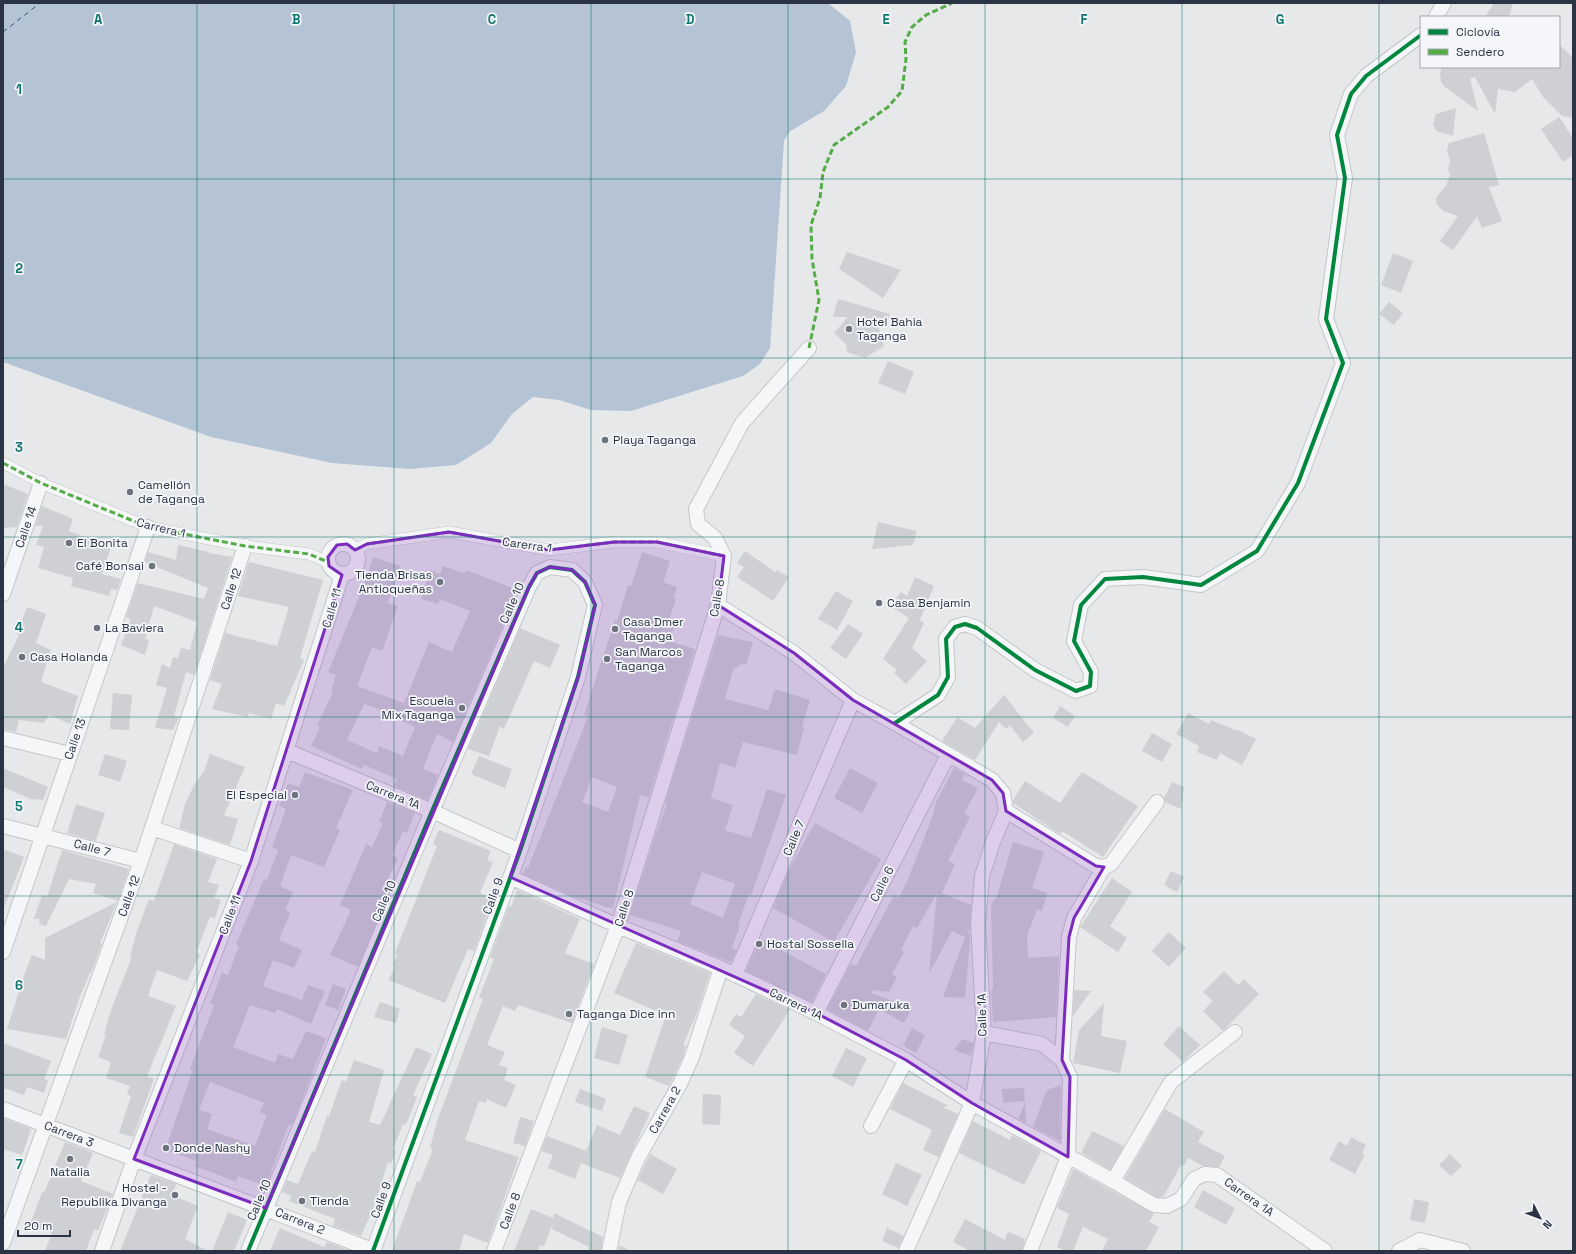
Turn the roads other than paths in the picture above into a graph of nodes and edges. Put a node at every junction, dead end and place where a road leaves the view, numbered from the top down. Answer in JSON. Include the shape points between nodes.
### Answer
{"nodes":[{"id":1,"x":1444,"y":3,"type":"edge"},
{"id":2,"x":1437,"y":16,"type":"edge"},
{"id":3,"x":1420,"y":37,"type":"edge"},
{"id":4,"x":809,"y":348,"type":"dead end"},
{"id":5,"x":3,"y":463,"type":"edge"},
{"id":6,"x":41,"y":483,"type":"junction"},
{"id":7,"x":148,"y":527,"type":"junction"},
{"id":8,"x":245,"y":546,"type":"junction"},
{"id":9,"x":355,"y":550,"type":"junction"},
{"id":10,"x":724,"y":556,"type":"junction"},
{"id":11,"x":328,"y":562,"type":"junction"},
{"id":12,"x":550,"y":567,"type":"joint"},
{"id":13,"x":342,"y":575,"type":"junction"},
{"id":14,"x":3,"y":594,"type":"edge"},
{"id":15,"x":718,"y":605,"type":"junction"},
{"id":16,"x":853,"y":700,"type":"junction"},
{"id":17,"x":896,"y":723,"type":"junction"},
{"id":18,"x":3,"y":738,"type":"edge"},
{"id":19,"x":287,"y":751,"type":"junction"},
{"id":20,"x":70,"y":754,"type":"junction"},
{"id":21,"x":948,"y":755,"type":"junction"},
{"id":22,"x":1157,"y":802,"type":"dead end"},
{"id":23,"x":432,"y":811,"type":"junction"},
{"id":24,"x":1006,"y":811,"type":"junction"},
{"id":25,"x":3,"y":826,"type":"edge"},
{"id":26,"x":152,"y":828,"type":"junction"},
{"id":27,"x":43,"y":835,"type":"junction"},
{"id":28,"x":520,"y":851,"type":"junction"},
{"id":29,"x":142,"y":861,"type":"junction"},
{"id":30,"x":251,"y":861,"type":"junction"},
{"id":31,"x":1104,"y":867,"type":"junction"},
{"id":32,"x":510,"y":877,"type":"junction"},
{"id":33,"x":618,"y":926,"type":"junction"},
{"id":34,"x":3,"y":952,"type":"edge"},
{"id":35,"x":721,"y":968,"type":"junction"},
{"id":36,"x":735,"y":975,"type":"junction"},
{"id":37,"x":816,"y":1013,"type":"junction"},
{"id":38,"x":1234,"y":1032,"type":"dead end"},
{"id":39,"x":984,"y":1033,"type":"junction"},
{"id":40,"x":906,"y":1060,"type":"junction"},
{"id":41,"x":1062,"y":1060,"type":"junction"},
{"id":42,"x":972,"y":1104,"type":"junction"},
{"id":43,"x":3,"y":1109,"type":"edge"},
{"id":44,"x":46,"y":1125,"type":"junction"},
{"id":45,"x":871,"y":1126,"type":"dead end"},
{"id":46,"x":1068,"y":1157,"type":"junction"},
{"id":47,"x":134,"y":1159,"type":"junction"},
{"id":48,"x":1113,"y":1181,"type":"junction"},
{"id":49,"x":266,"y":1208,"type":"junction"},
{"id":50,"x":3,"y":1243,"type":"edge"},
{"id":51,"x":102,"y":1251,"type":"edge"},
{"id":52,"x":248,"y":1251,"type":"edge"},
{"id":53,"x":374,"y":1251,"type":"edge"},
{"id":54,"x":494,"y":1251,"type":"edge"},
{"id":55,"x":609,"y":1251,"type":"edge"},
{"id":56,"x":906,"y":1251,"type":"edge"},
{"id":57,"x":1030,"y":1251,"type":"edge"},
{"id":58,"x":1326,"y":1251,"type":"edge"},
{"id":59,"x":1399,"y":1251,"type":"edge"},
{"id":60,"x":1463,"y":1251,"type":"edge"}],
"edges":[{"from":1,"to":2,"type":"street"},
{"from":3,"to":17,"type":"street","via":[[1366,76],[1351,94],[1337,135],[1345,178],[1326,319],[1343,363],[1298,483],[1257,551],[1201,585],[1143,577],[1106,579],[1081,605],[1074,641],[1091,672],[1090,686],[1076,691],[1035,670],[977,628],[965,624],[955,627],[946,639],[948,677],[938,695]]},
{"from":4,"to":10,"type":"street","via":[[742,423],[696,509],[698,524],[715,538]]},
{"from":5,"to":6,"type":"street","name":"Carrera 1"},
{"from":6,"to":7,"type":"street","name":"Carrera 1"},
{"from":6,"to":14,"type":"street","name":"Calle 14"},
{"from":7,"to":8,"type":"street","name":"Carrera 1"},
{"from":7,"to":20,"type":"street","name":"Calle 13"},
{"from":8,"to":11,"type":"street","name":"Carrera 1","via":[[309,554]]},
{"from":8,"to":26,"type":"street","name":"Calle 12"},
{"from":9,"to":10,"type":"street","name":"Carerra 1","via":[[366,544],[449,532],[549,550],[614,542],[657,542]]},
{"from":9,"to":11,"type":"street","via":[[347,544],[337,545],[329,552]]},
{"from":9,"to":13,"type":"street","via":[[357,565]]},
{"from":10,"to":15,"type":"street","name":"Calle 8"},
{"from":11,"to":13,"type":"street","via":[[332,570]]},
{"from":12,"to":23,"type":"street","name":"Calle 10","via":[[537,573],[529,587]]},
{"from":12,"to":28,"type":"street","name":"Calle 9","via":[[572,570],[585,582],[595,605],[578,678]]},
{"from":13,"to":19,"type":"street","name":"Calle 11"},
{"from":15,"to":16,"type":"street","via":[[794,653]]},
{"from":15,"to":33,"type":"street","name":"Calle 8"},
{"from":16,"to":17,"type":"street"},
{"from":16,"to":36,"type":"street","name":"Calle 7"},
{"from":17,"to":21,"type":"street"},
{"from":18,"to":20,"type":"street"},
{"from":19,"to":23,"type":"street","name":"Carrera 1A"},
{"from":19,"to":30,"type":"street","name":"Calle 11"},
{"from":20,"to":27,"type":"street","name":"Calle 13"},
{"from":21,"to":24,"type":"street","via":[[992,780],[1003,793]]},
{"from":21,"to":37,"type":"street","name":"Calle 6"},
{"from":22,"to":31,"type":"street","via":[[1111,864]]},
{"from":23,"to":28,"type":"street","name":"Carrera 1A"},
{"from":23,"to":49,"type":"street","name":"Calle 10"},
{"from":24,"to":31,"type":"street","via":[[1096,866]]},
{"from":24,"to":39,"type":"street","name":"Calle 1A","via":[[982,876],[978,922]]},
{"from":25,"to":27,"type":"street"},
{"from":26,"to":29,"type":"street","name":"Calle 12"},
{"from":26,"to":30,"type":"street"},
{"from":27,"to":29,"type":"street","name":"Calle 7"},
{"from":27,"to":34,"type":"street","name":"Calle 13"},
{"from":28,"to":32,"type":"street","name":"Calle 9"},
{"from":29,"to":44,"type":"street","name":"Calle 12"},
{"from":30,"to":47,"type":"street","name":"Calle 11"},
{"from":31,"to":41,"type":"street","via":[[1074,918],[1069,937]]},
{"from":32,"to":33,"type":"street","name":"Carrera 1A"},
{"from":32,"to":53,"type":"street","name":"Calle 9"},
{"from":33,"to":35,"type":"street","name":"Carrera 1A"},
{"from":33,"to":54,"type":"street","name":"Calle 8"},
{"from":35,"to":36,"type":"street","name":"Carrera 1A"},
{"from":35,"to":55,"type":"street","name":"Carrera 2","via":[[692,1057],[619,1202]]},
{"from":36,"to":37,"type":"street","name":"Carrera 1A"},
{"from":37,"to":40,"type":"street","name":"Carrera 1A"},
{"from":38,"to":48,"type":"street","via":[[1171,1082]]},
{"from":39,"to":41,"type":"street","via":[[1042,1044]]},
{"from":39,"to":42,"type":"street","name":"Calle 1A"},
{"from":40,"to":42,"type":"street","name":"Carrera 1A"},
{"from":40,"to":45,"type":"street"},
{"from":41,"to":46,"type":"street","via":[[1070,1077]]},
{"from":42,"to":46,"type":"street","name":"Carrera 1A"},
{"from":42,"to":56,"type":"street","name":"Calle 1A"},
{"from":43,"to":44,"type":"street","name":"Carrera 3"},
{"from":44,"to":47,"type":"street","name":"Carrera 3"},
{"from":44,"to":50,"type":"street","name":"Calle 12"},
{"from":46,"to":48,"type":"street","name":"Carrera 1A"},
{"from":46,"to":57,"type":"street"},
{"from":47,"to":49,"type":"street","name":"Carrera 2"},
{"from":47,"to":51,"type":"street","name":"Calle 11"},
{"from":48,"to":58,"type":"street","name":"Carrera 1A","via":[[1154,1205],[1167,1206],[1181,1199],[1194,1179],[1205,1174],[1217,1175]]},
{"from":49,"to":52,"type":"street","name":"Calle 10"},
{"from":49,"to":53,"type":"street","name":"Carrera 2"},
{"from":59,"to":60,"type":"street","via":[[1420,1240]]}]}
